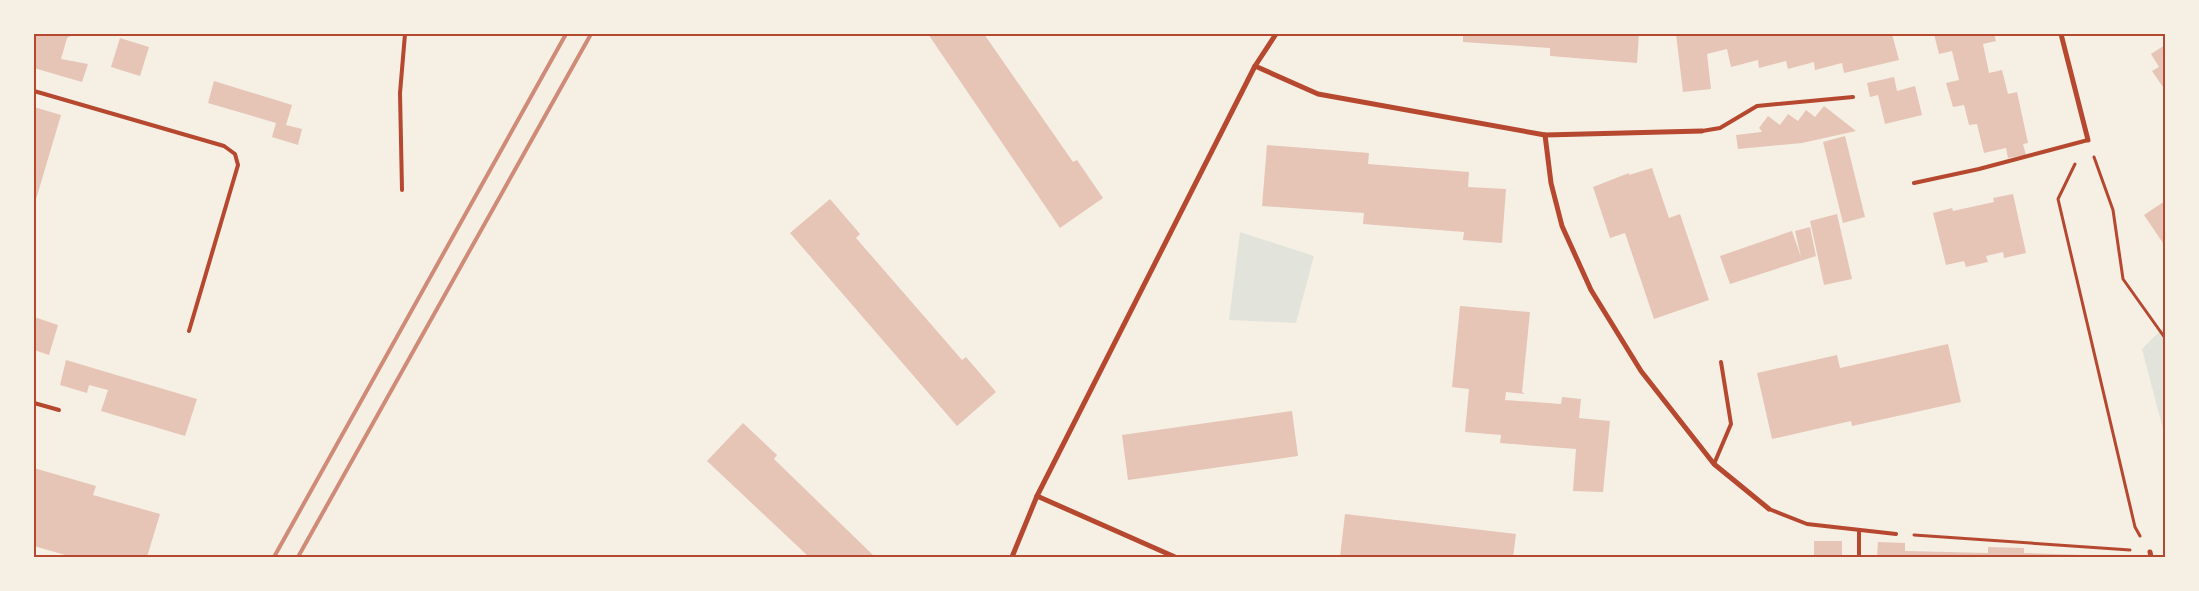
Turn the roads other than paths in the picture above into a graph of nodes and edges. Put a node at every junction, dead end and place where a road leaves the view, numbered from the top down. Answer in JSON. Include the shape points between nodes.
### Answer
{"nodes":[{"id":1,"x":405,"y":34,"type":"edge"},
{"id":2,"x":1276,"y":34,"type":"edge"},
{"id":3,"x":2061,"y":34,"type":"edge"},
{"id":4,"x":1255,"y":66,"type":"junction"},
{"id":5,"x":34,"y":91,"type":"edge"},
{"id":6,"x":1853,"y":97,"type":"dead end"},
{"id":7,"x":1702,"y":131,"type":"joint"},
{"id":8,"x":1545,"y":135,"type":"junction"},
{"id":9,"x":2088,"y":140,"type":"joint"},
{"id":10,"x":1914,"y":183,"type":"dead end"},
{"id":11,"x":402,"y":190,"type":"dead end"},
{"id":12,"x":189,"y":331,"type":"dead end"},
{"id":13,"x":1722,"y":362,"type":"dead end"},
{"id":14,"x":34,"y":403,"type":"edge"},
{"id":15,"x":58,"y":410,"type":"dead end"},
{"id":16,"x":1714,"y":464,"type":"junction"},
{"id":17,"x":1037,"y":496,"type":"junction"},
{"id":18,"x":1769,"y":509,"type":"joint"},
{"id":19,"x":1860,"y":530,"type":"junction"},
{"id":20,"x":1896,"y":534,"type":"road end"},
{"id":21,"x":1012,"y":557,"type":"edge"},
{"id":22,"x":1175,"y":557,"type":"edge"},
{"id":23,"x":1858,"y":557,"type":"edge"}],
"edges":[{"from":1,"to":11,"type":"lane","via":[[400,93]]},
{"from":2,"to":4,"type":"street"},
{"from":3,"to":9,"type":"street"},
{"from":4,"to":8,"type":"street","via":[[1318,94]]},
{"from":4,"to":17,"type":"street"},
{"from":5,"to":12,"type":"lane","via":[[224,146],[235,154],[238,165]]},
{"from":6,"to":7,"type":"lane","via":[[1757,106],[1720,128]]},
{"from":7,"to":8,"type":"street"},
{"from":8,"to":16,"type":"street","via":[[1550,183],[1562,226],[1591,290],[1641,371]]},
{"from":9,"to":10,"type":"lane"},
{"from":13,"to":16,"type":"lane","via":[[1731,424]]},
{"from":14,"to":15,"type":"lane"},
{"from":16,"to":18,"type":"street"},
{"from":17,"to":21,"type":"street"},
{"from":17,"to":22,"type":"street"},
{"from":18,"to":19,"type":"lane","via":[[1807,524]]},
{"from":19,"to":20,"type":"lane"},
{"from":19,"to":23,"type":"lane"}]}
